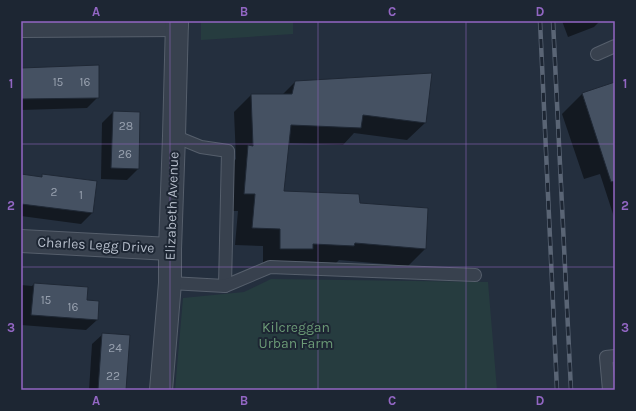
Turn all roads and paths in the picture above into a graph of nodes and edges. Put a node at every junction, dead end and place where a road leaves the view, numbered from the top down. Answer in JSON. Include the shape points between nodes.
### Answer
{"nodes":[{"id":1,"x":177,"y":23,"type":"edge"},
{"id":2,"x":21,"y":26,"type":"edge"},
{"id":3,"x":615,"y":46,"type":"edge"},
{"id":4,"x":597,"y":54,"type":"dead end"},
{"id":5,"x":174,"y":136,"type":"junction"},
{"id":6,"x":21,"y":241,"type":"edge"},
{"id":7,"x":170,"y":249,"type":"junction"},
{"id":8,"x":475,"y":275,"type":"dead end"},
{"id":9,"x":170,"y":283,"type":"junction"},
{"id":10,"x":225,"y":286,"type":"junction"},
{"id":11,"x":615,"y":356,"type":"edge"},
{"id":12,"x":161,"y":390,"type":"edge"},
{"id":13,"x":609,"y":390,"type":"edge"}],
"edges":[{"from":1,"to":2,"type":"street"},
{"from":1,"to":5,"type":"street","name":"Elizabeth Avenue"},
{"from":3,"to":4,"type":"lane"},
{"from":5,"to":7,"type":"street","name":"Elizabeth Avenue"},
{"from":5,"to":10,"type":"lane","via":[[201,147],[228,151]]},
{"from":6,"to":7,"type":"street","name":"Charles Legg Drive"},
{"from":7,"to":9,"type":"street","name":"Elizabeth Avenue"},
{"from":8,"to":10,"type":"lane","via":[[270,268]]},
{"from":9,"to":10,"type":"lane"},
{"from":9,"to":12,"type":"street","name":"Elizabeth Avenue"},
{"from":11,"to":13,"type":"lane","via":[[606,357]]}]}
